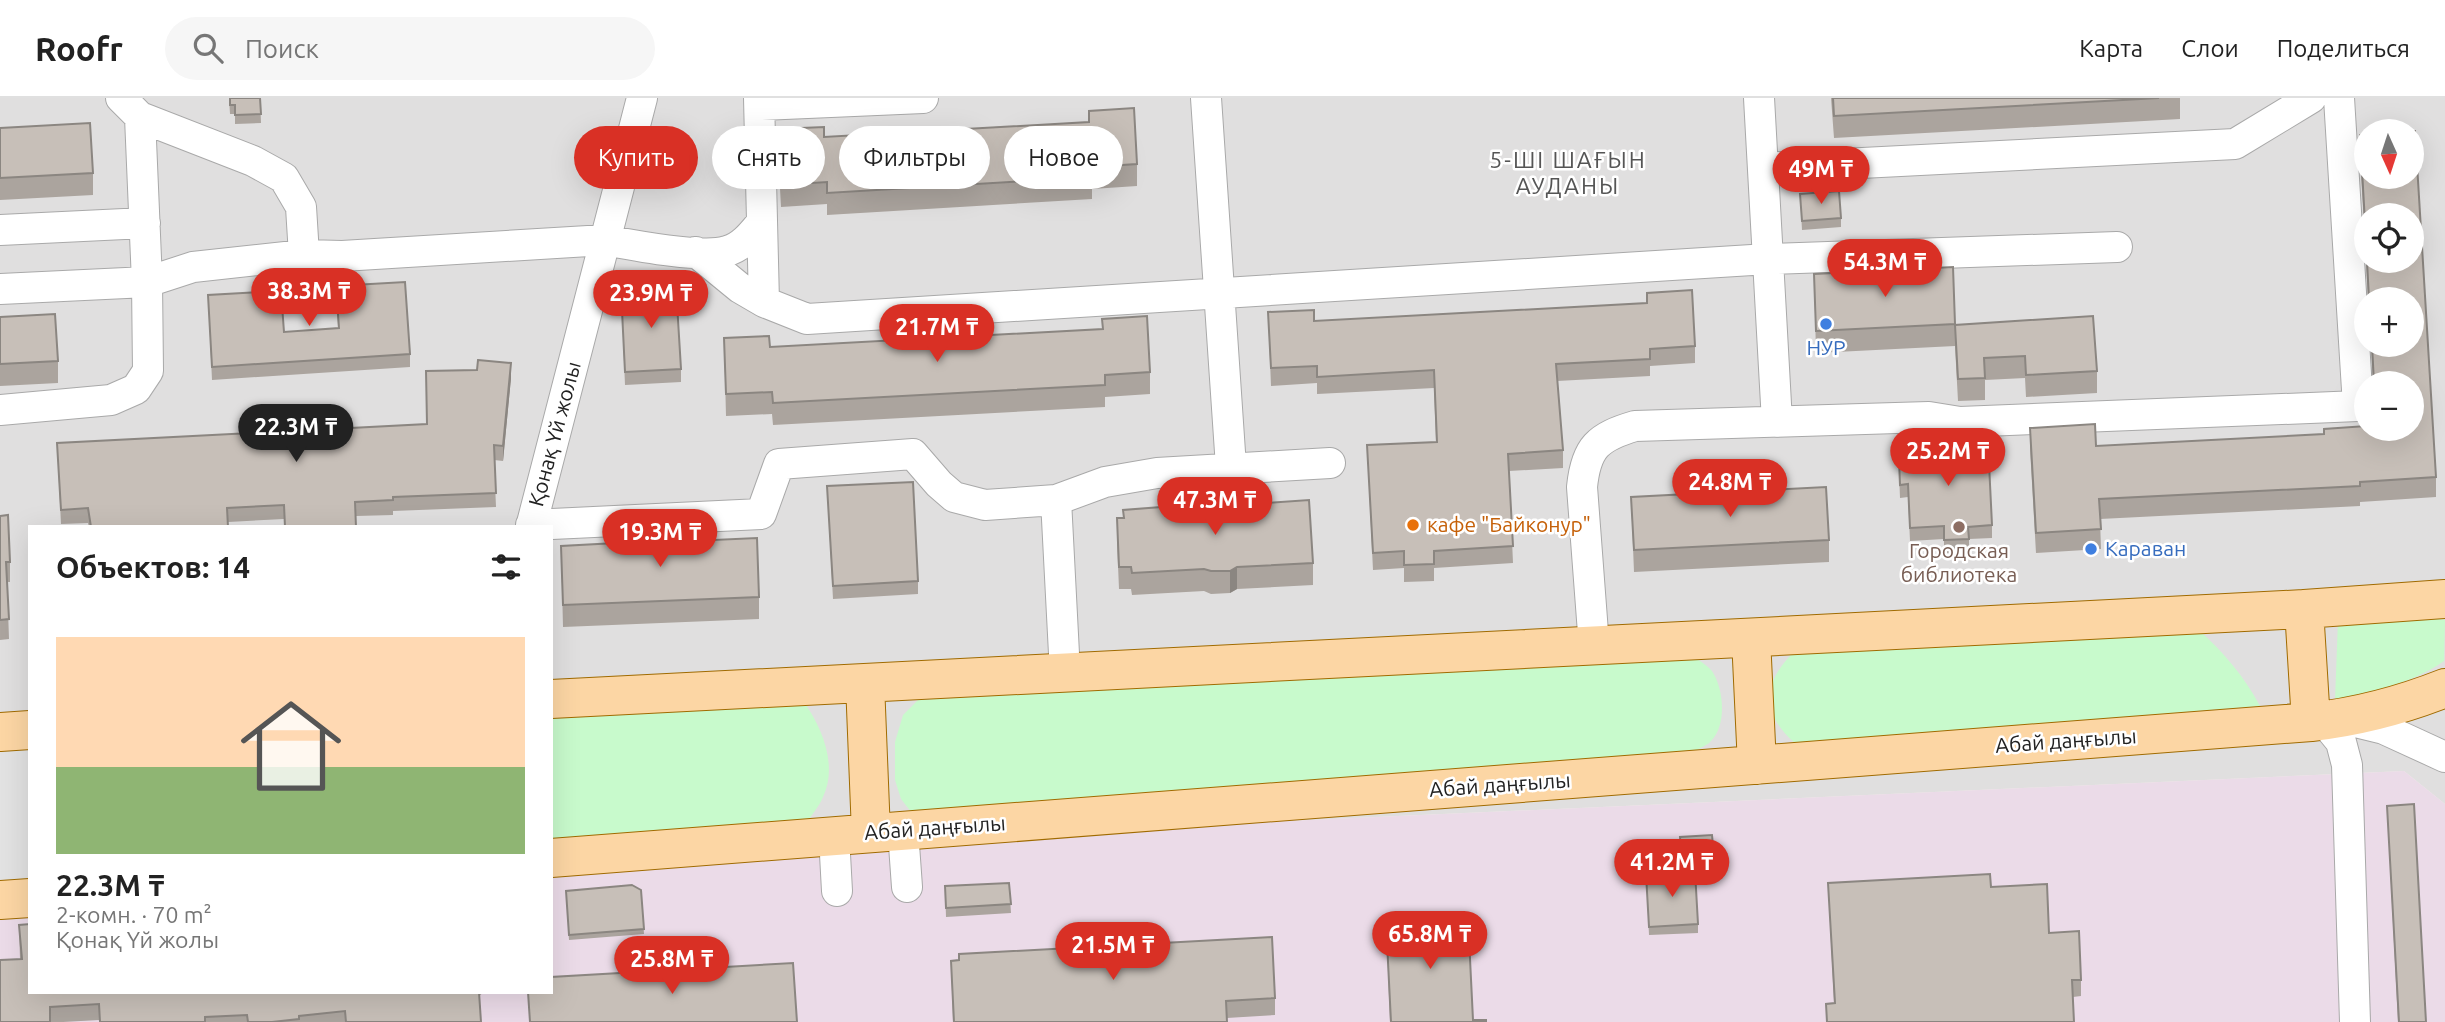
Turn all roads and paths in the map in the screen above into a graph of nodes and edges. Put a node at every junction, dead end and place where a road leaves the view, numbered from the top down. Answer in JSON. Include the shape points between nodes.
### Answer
{"nodes":[{"id":1,"x":642,"y":98,"type":"edge"},
{"id":2,"x":923,"y":98,"type":"edge"},
{"id":3,"x":1206,"y":98,"type":"edge"},
{"id":4,"x":1759,"y":98,"type":"edge"},
{"id":5,"x":2311,"y":98,"type":"edge"},
{"id":6,"x":2339,"y":98,"type":"edge"},
{"id":7,"x":760,"y":102,"type":"edge"},
{"id":8,"x":130,"y":108,"type":"edge"},
{"id":9,"x":1763,"y":168,"type":"junction"},
{"id":10,"x":145,"y":223,"type":"junction"},
{"id":11,"x":761,"y":223,"type":"junction"},
{"id":12,"x":0,"y":230,"type":"edge"},
{"id":13,"x":605,"y":240,"type":"junction"},
{"id":14,"x":2117,"y":247,"type":"dead end"},
{"id":15,"x":696,"y":252,"type":"junction"},
{"id":16,"x":304,"y":255,"type":"junction"},
{"id":17,"x":1768,"y":260,"type":"junction"},
{"id":18,"x":147,"y":282,"type":"junction"},
{"id":19,"x":0,"y":289,"type":"edge"},
{"id":20,"x":1219,"y":293,"type":"junction"},
{"id":21,"x":764,"y":302,"type":"junction"},
{"id":22,"x":0,"y":410,"type":"edge"},
{"id":23,"x":1777,"y":422,"type":"junction"},
{"id":24,"x":1331,"y":463,"type":"dead end"},
{"id":25,"x":1231,"y":467,"type":"junction"},
{"id":26,"x":1056,"y":500,"type":"junction"},
{"id":27,"x":531,"y":525,"type":"edge"},
{"id":28,"x":550,"y":525,"type":"edge"},
{"id":29,"x":2434,"y":596,"type":"edge"},
{"id":30,"x":2304,"y":609,"type":"junction"},
{"id":31,"x":1751,"y":638,"type":"junction"},
{"id":32,"x":1594,"y":646,"type":"junction"},
{"id":33,"x":1065,"y":673,"type":"junction"},
{"id":34,"x":865,"y":683,"type":"junction"},
{"id":35,"x":2445,"y":688,"type":"edge"},
{"id":36,"x":553,"y":699,"type":"edge"},
{"id":37,"x":2325,"y":720,"type":"junction"},
{"id":38,"x":28,"y":730,"type":"edge"},
{"id":39,"x":0,"y":732,"type":"edge"},
{"id":40,"x":2445,"y":757,"type":"edge"},
{"id":41,"x":1757,"y":765,"type":"junction"},
{"id":42,"x":887,"y":832,"type":"junction"},
{"id":43,"x":834,"y":836,"type":"junction"},
{"id":44,"x":553,"y":858,"type":"edge"},
{"id":45,"x":907,"y":887,"type":"dead end"},
{"id":46,"x":837,"y":891,"type":"dead end"},
{"id":47,"x":28,"y":898,"type":"edge"},
{"id":48,"x":0,"y":900,"type":"edge"},
{"id":49,"x":2355,"y":1022,"type":"edge"}],
"edges":[{"from":1,"to":13,"type":"street","name":"Қонақ Үй жолы"},
{"from":2,"to":7,"type":"street"},
{"from":3,"to":20,"type":"street"},
{"from":4,"to":9,"type":"street"},
{"from":5,"to":9,"type":"street","via":[[2235,144]]},
{"from":6,"to":23,"type":"street","via":[[2358,406],[1960,422],[1929,417]]},
{"from":7,"to":11,"type":"street"},
{"from":8,"to":10,"type":"street"},
{"from":8,"to":16,"type":"street","via":[[284,178],[301,207]]},
{"from":9,"to":17,"type":"street"},
{"from":10,"to":12,"type":"street"},
{"from":10,"to":18,"type":"street"},
{"from":11,"to":15,"type":"street","via":[[745,242],[726,252]]},
{"from":11,"to":21,"type":"street"},
{"from":13,"to":15,"type":"street"},
{"from":13,"to":16,"type":"street"},
{"from":13,"to":27,"type":"street","name":"Қонақ Үй жолы"},
{"from":14,"to":17,"type":"street"},
{"from":15,"to":21,"type":"street"},
{"from":16,"to":18,"type":"street","via":[[193,267]]},
{"from":17,"to":20,"type":"street"},
{"from":17,"to":23,"type":"street"},
{"from":18,"to":19,"type":"street"},
{"from":18,"to":22,"type":"street","via":[[148,371],[136,389],[111,400]]},
{"from":20,"to":21,"type":"street","via":[[807,319]]},
{"from":20,"to":25,"type":"street"},
{"from":23,"to":32,"type":"street","via":[[1635,426],[1610,434],[1593,449],[1584,466],[1582,487]]},
{"from":24,"to":25,"type":"street"},
{"from":25,"to":26,"type":"street","via":[[1105,482]]},
{"from":26,"to":28,"type":"street","via":[[985,505],[954,497],[914,454],[779,464],[761,514]]},
{"from":26,"to":33,"type":"street"},
{"from":29,"to":30,"type":"main road"},
{"from":30,"to":31,"type":"main road"},
{"from":30,"to":37,"type":"main road"},
{"from":31,"to":32,"type":"main road"},
{"from":31,"to":41,"type":"main road"},
{"from":32,"to":33,"type":"main road"},
{"from":33,"to":34,"type":"main road"},
{"from":34,"to":36,"type":"main road"},
{"from":34,"to":42,"type":"main road"},
{"from":35,"to":37,"type":"main road","name":"Абай даңғылы"},
{"from":37,"to":40,"type":"street","via":[[2384,729]]},
{"from":37,"to":41,"type":"main road","name":"Абай даңғылы"},
{"from":37,"to":49,"type":"street","via":[[2341,742],[2347,765]]},
{"from":38,"to":39,"type":"main road"},
{"from":41,"to":42,"type":"main road","name":"Абай даңғылы"},
{"from":42,"to":43,"type":"main road","name":"Абай даңғылы"},
{"from":42,"to":45,"type":"street"},
{"from":43,"to":44,"type":"main road","name":"Абай даңғылы"},
{"from":43,"to":46,"type":"street"},
{"from":47,"to":48,"type":"main road"}]}
